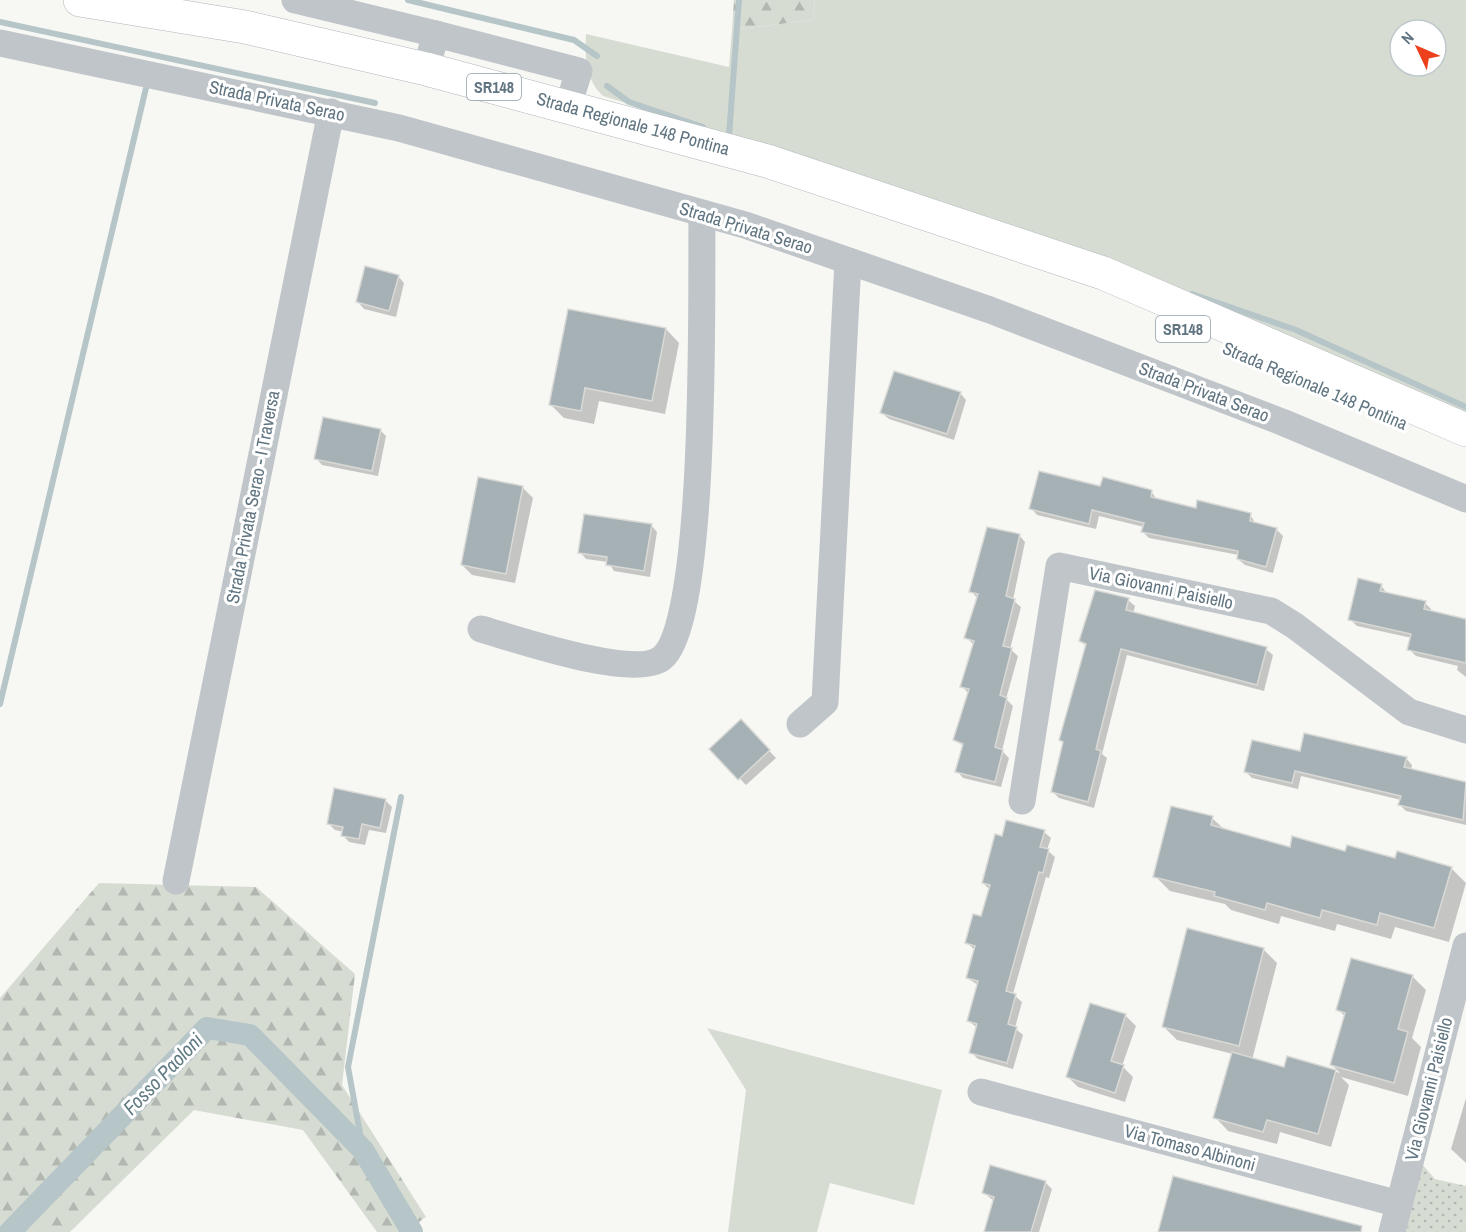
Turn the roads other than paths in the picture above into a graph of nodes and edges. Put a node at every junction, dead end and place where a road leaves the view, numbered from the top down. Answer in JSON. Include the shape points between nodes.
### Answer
{"nodes":[{"id":1,"x":80,"y":0,"type":"edge"},
{"id":2,"x":295,"y":0,"type":"edge"},
{"id":3,"x":436,"y":34,"type":"junction"},
{"id":4,"x":0,"y":43,"type":"edge"},
{"id":5,"x":426,"y":69,"type":"junction"},
{"id":6,"x":568,"y":106,"type":"junction"},
{"id":7,"x":331,"y":112,"type":"junction"},
{"id":8,"x":900,"y":207,"type":"junction"},
{"id":9,"x":702,"y":214,"type":"junction"},
{"id":10,"x":848,"y":261,"type":"junction"},
{"id":11,"x":1466,"y":430,"type":"edge"},
{"id":12,"x":1466,"y":450,"type":"edge"},
{"id":13,"x":1466,"y":499,"type":"edge"},
{"id":14,"x":481,"y":630,"type":"dead end"},
{"id":15,"x":800,"y":724,"type":"dead end"},
{"id":16,"x":1466,"y":730,"type":"edge"},
{"id":17,"x":1022,"y":801,"type":"dead end"},
{"id":18,"x":176,"y":881,"type":"dead end"},
{"id":19,"x":1466,"y":946,"type":"edge"},
{"id":20,"x":981,"y":1092,"type":"dead end"},
{"id":21,"x":1399,"y":1204,"type":"junction"},
{"id":22,"x":1392,"y":1232,"type":"edge"}],
"edges":[{"from":1,"to":5,"type":"main road","name":"Strada Regionale 148 Pontina","number":"SR148","via":[[245,27]]},
{"from":2,"to":3,"type":"street"},
{"from":3,"to":5,"type":"street"},
{"from":3,"to":6,"type":"street","via":[[579,71]]},
{"from":4,"to":7,"type":"street","name":"Strada Privata Serao"},
{"from":5,"to":6,"type":"main road","name":"Strada Regionale 148 Pontina","number":"SR148"},
{"from":6,"to":8,"type":"main road","name":"Strada Regionale 148 Pontina","number":"SR148","via":[[767,161]]},
{"from":7,"to":9,"type":"street","name":"Strada Privata Serao"},
{"from":7,"to":18,"type":"street","name":"Strada Privata Serao - I Traversa"},
{"from":8,"to":11,"type":"main road","name":"Strada Regionale 148 Pontina","number":"SR148","via":[[1103,273]]},
{"from":8,"to":12,"type":"main road","name":"Strada Regionale 148 Pontina","number":"SR148"},
{"from":9,"to":10,"type":"street","name":"Strada Privata Serao"},
{"from":9,"to":14,"type":"street","via":[[697,496],[685,588],[672,645],[661,659],[640,665],[609,664]]},
{"from":10,"to":13,"type":"street","name":"Strada Privata Serao","via":[[990,310],[1271,418]]},
{"from":10,"to":15,"type":"street","via":[[825,702]]},
{"from":16,"to":17,"type":"street","name":"Via Giovanni Paisiello","via":[[1402,708],[1271,612],[1059,566]]},
{"from":19,"to":21,"type":"street","name":"Via Giovanni Paisiello"},
{"from":20,"to":21,"type":"street","name":"Via Tomaso Albinoni"},
{"from":21,"to":22,"type":"street","name":"Via Giovanni Paisiello"}]}
